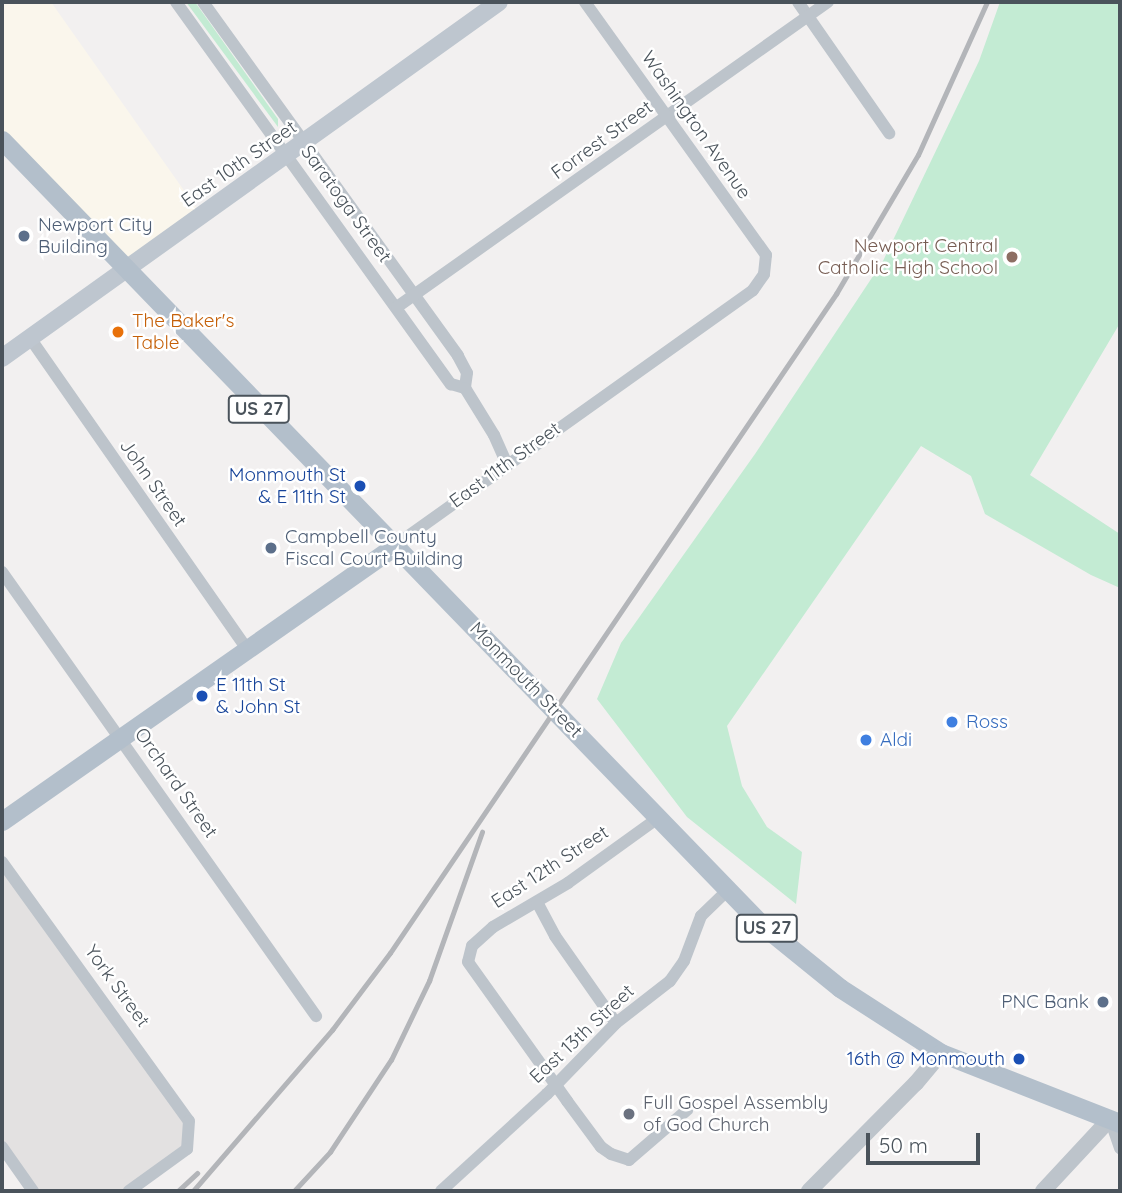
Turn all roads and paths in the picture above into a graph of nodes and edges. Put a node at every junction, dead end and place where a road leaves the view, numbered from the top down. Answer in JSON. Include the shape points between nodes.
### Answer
{"nodes":[{"id":1,"x":176,"y":2,"type":"edge"},
{"id":2,"x":203,"y":2,"type":"edge"},
{"id":3,"x":499,"y":2,"type":"edge"},
{"id":4,"x":585,"y":2,"type":"edge"},
{"id":5,"x":798,"y":2,"type":"edge"},
{"id":6,"x":828,"y":2,"type":"edge"},
{"id":7,"x":809,"y":17,"type":"junction"},
{"id":8,"x":668,"y":116,"type":"junction"},
{"id":9,"x":889,"y":133,"type":"dead end"},
{"id":10,"x":2,"y":140,"type":"edge"},
{"id":11,"x":304,"y":143,"type":"junction"},
{"id":12,"x":287,"y":156,"type":"junction"},
{"id":13,"x":126,"y":271,"type":"junction"},
{"id":14,"x":764,"y":274,"type":"joint"},
{"id":15,"x":415,"y":296,"type":"junction"},
{"id":16,"x":397,"y":307,"type":"junction"},
{"id":17,"x":30,"y":338,"type":"junction"},
{"id":18,"x":2,"y":358,"type":"edge"},
{"id":19,"x":465,"y":388,"type":"junction"},
{"id":20,"x":508,"y":464,"type":"junction"},
{"id":21,"x":393,"y":547,"type":"junction"},
{"id":22,"x":2,"y":572,"type":"edge"},
{"id":23,"x":246,"y":648,"type":"junction"},
{"id":24,"x":120,"y":737,"type":"junction"},
{"id":25,"x":658,"y":818,"type":"junction"},
{"id":26,"x":2,"y":821,"type":"edge"},
{"id":27,"x":2,"y":862,"type":"edge"},
{"id":28,"x":728,"y":890,"type":"junction"},
{"id":29,"x":537,"y":902,"type":"junction"},
{"id":30,"x":316,"y":1016,"type":"dead end"},
{"id":31,"x":617,"y":1023,"type":"junction"},
{"id":32,"x":941,"y":1053,"type":"junction"},
{"id":33,"x":555,"y":1085,"type":"junction"},
{"id":34,"x":687,"y":1110,"type":"dead end"},
{"id":35,"x":1117,"y":1117,"type":"edge"},
{"id":36,"x":2,"y":1147,"type":"edge"},
{"id":37,"x":1120,"y":1148,"type":"edge"},
{"id":38,"x":33,"y":1191,"type":"edge"},
{"id":39,"x":129,"y":1191,"type":"edge"},
{"id":40,"x":442,"y":1191,"type":"edge"},
{"id":41,"x":809,"y":1191,"type":"edge"},
{"id":42,"x":1044,"y":1191,"type":"edge"}],
"edges":[{"from":1,"to":12,"type":"street","name":"Saratoga Street"},
{"from":2,"to":11,"type":"street","name":"Saratoga Street"},
{"from":3,"to":11,"type":"main road","name":"East 10th Street"},
{"from":4,"to":8,"type":"street","name":"Washington Avenue"},
{"from":5,"to":7,"type":"street"},
{"from":6,"to":7,"type":"street","name":"Forrest Street"},
{"from":7,"to":8,"type":"street","name":"Forrest Street"},
{"from":7,"to":9,"type":"street"},
{"from":8,"to":14,"type":"street","name":"Washington Avenue","via":[[766,255]]},
{"from":8,"to":15,"type":"street","name":"Forrest Street"},
{"from":10,"to":13,"type":"main road","name":"Monmouth Street","number":"US 27"},
{"from":11,"to":12,"type":"main road","name":"East 10th Street"},
{"from":11,"to":15,"type":"street","name":"Saratoga Street"},
{"from":12,"to":13,"type":"main road","name":"East 10th Street"},
{"from":12,"to":16,"type":"street","name":"Saratoga Street"},
{"from":13,"to":17,"type":"main road","name":"East 10th Street"},
{"from":13,"to":21,"type":"main road","name":"Monmouth Street","number":"US 27"},
{"from":14,"to":20,"type":"street","name":"East 11th Street","via":[[753,290]]},
{"from":15,"to":16,"type":"street","name":"Forrest Street"},
{"from":15,"to":19,"type":"street","name":"Saratoga Street","via":[[467,373]]},
{"from":16,"to":19,"type":"street","name":"Saratoga Street","via":[[452,384]]},
{"from":17,"to":18,"type":"main road","name":"East 10th Street"},
{"from":17,"to":23,"type":"street","name":"John Street"},
{"from":19,"to":20,"type":"street","name":"Saratoga Street"},
{"from":20,"to":21,"type":"street","name":"East 11th Street"},
{"from":21,"to":23,"type":"main road","name":"East 11th Street"},
{"from":21,"to":25,"type":"main road","name":"Monmouth Street","number":"US 27"},
{"from":22,"to":24,"type":"street","name":"Orchard Street"},
{"from":23,"to":24,"type":"main road","name":"East 11th Street"},
{"from":24,"to":26,"type":"main road","name":"East 11th Street"},
{"from":24,"to":30,"type":"street","name":"Orchard Street"},
{"from":25,"to":28,"type":"main road","name":"Monmouth Street","number":"US 27"},
{"from":25,"to":29,"type":"street","name":"East 12th Street"},
{"from":27,"to":39,"type":"street","name":"York Street","via":[[189,1121],[187,1149]]},
{"from":28,"to":31,"type":"street","name":"East 13th Street","via":[[701,916],[684,961],[670,981]]},
{"from":28,"to":32,"type":"main road","name":"Monmouth Street","number":"US 27","via":[[830,981]]},
{"from":29,"to":31,"type":"street","via":[[555,936]]},
{"from":29,"to":33,"type":"street","name":"East 12th Street","via":[[493,927],[472,946],[469,968]]},
{"from":31,"to":33,"type":"street","name":"East 13th Street"},
{"from":32,"to":35,"type":"main road","name":"Monmouth Street","number":"US 27"},
{"from":32,"to":41,"type":"street"},
{"from":33,"to":34,"type":"street","via":[[601,1147],[629,1160]]},
{"from":33,"to":40,"type":"street","name":"East 13th Street"},
{"from":35,"to":37,"type":"street"},
{"from":35,"to":42,"type":"street"},
{"from":36,"to":38,"type":"street"}]}
